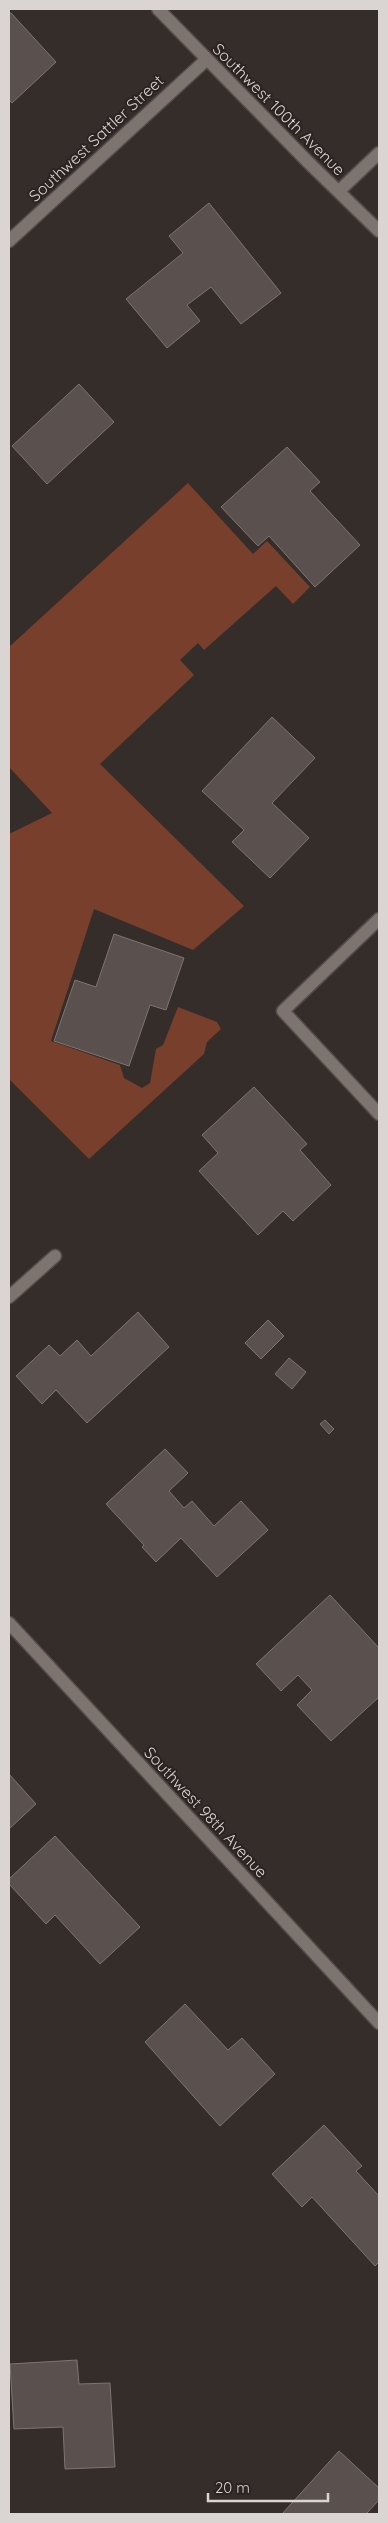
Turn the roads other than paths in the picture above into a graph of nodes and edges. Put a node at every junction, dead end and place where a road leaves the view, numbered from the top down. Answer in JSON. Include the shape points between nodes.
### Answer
{"nodes":[{"id":1,"x":158,"y":9,"type":"edge"},
{"id":2,"x":206,"y":60,"type":"junction"},
{"id":3,"x":379,"y":153,"type":"edge"},
{"id":4,"x":339,"y":191,"type":"junction"},
{"id":5,"x":379,"y":231,"type":"edge"},
{"id":6,"x":9,"y":241,"type":"edge"},
{"id":7,"x":379,"y":919,"type":"edge"},
{"id":8,"x":379,"y":1114,"type":"edge"},
{"id":9,"x":55,"y":1256,"type":"dead end"},
{"id":10,"x":9,"y":1298,"type":"edge"},
{"id":11,"x":9,"y":1623,"type":"edge"},
{"id":12,"x":379,"y":2023,"type":"edge"}],
"edges":[{"from":1,"to":2,"type":"street","name":"Southwest 100th Avenue"},
{"from":2,"to":4,"type":"street","name":"Southwest 100th Avenue"},
{"from":2,"to":6,"type":"street","name":"Southwest Sattler Street"},
{"from":3,"to":4,"type":"street"},
{"from":4,"to":5,"type":"street","name":"Southwest 100th Avenue"},
{"from":7,"to":8,"type":"street","via":[[283,1011]]},
{"from":9,"to":10,"type":"street"},
{"from":11,"to":12,"type":"street","name":"Southwest 98th Avenue"}]}
